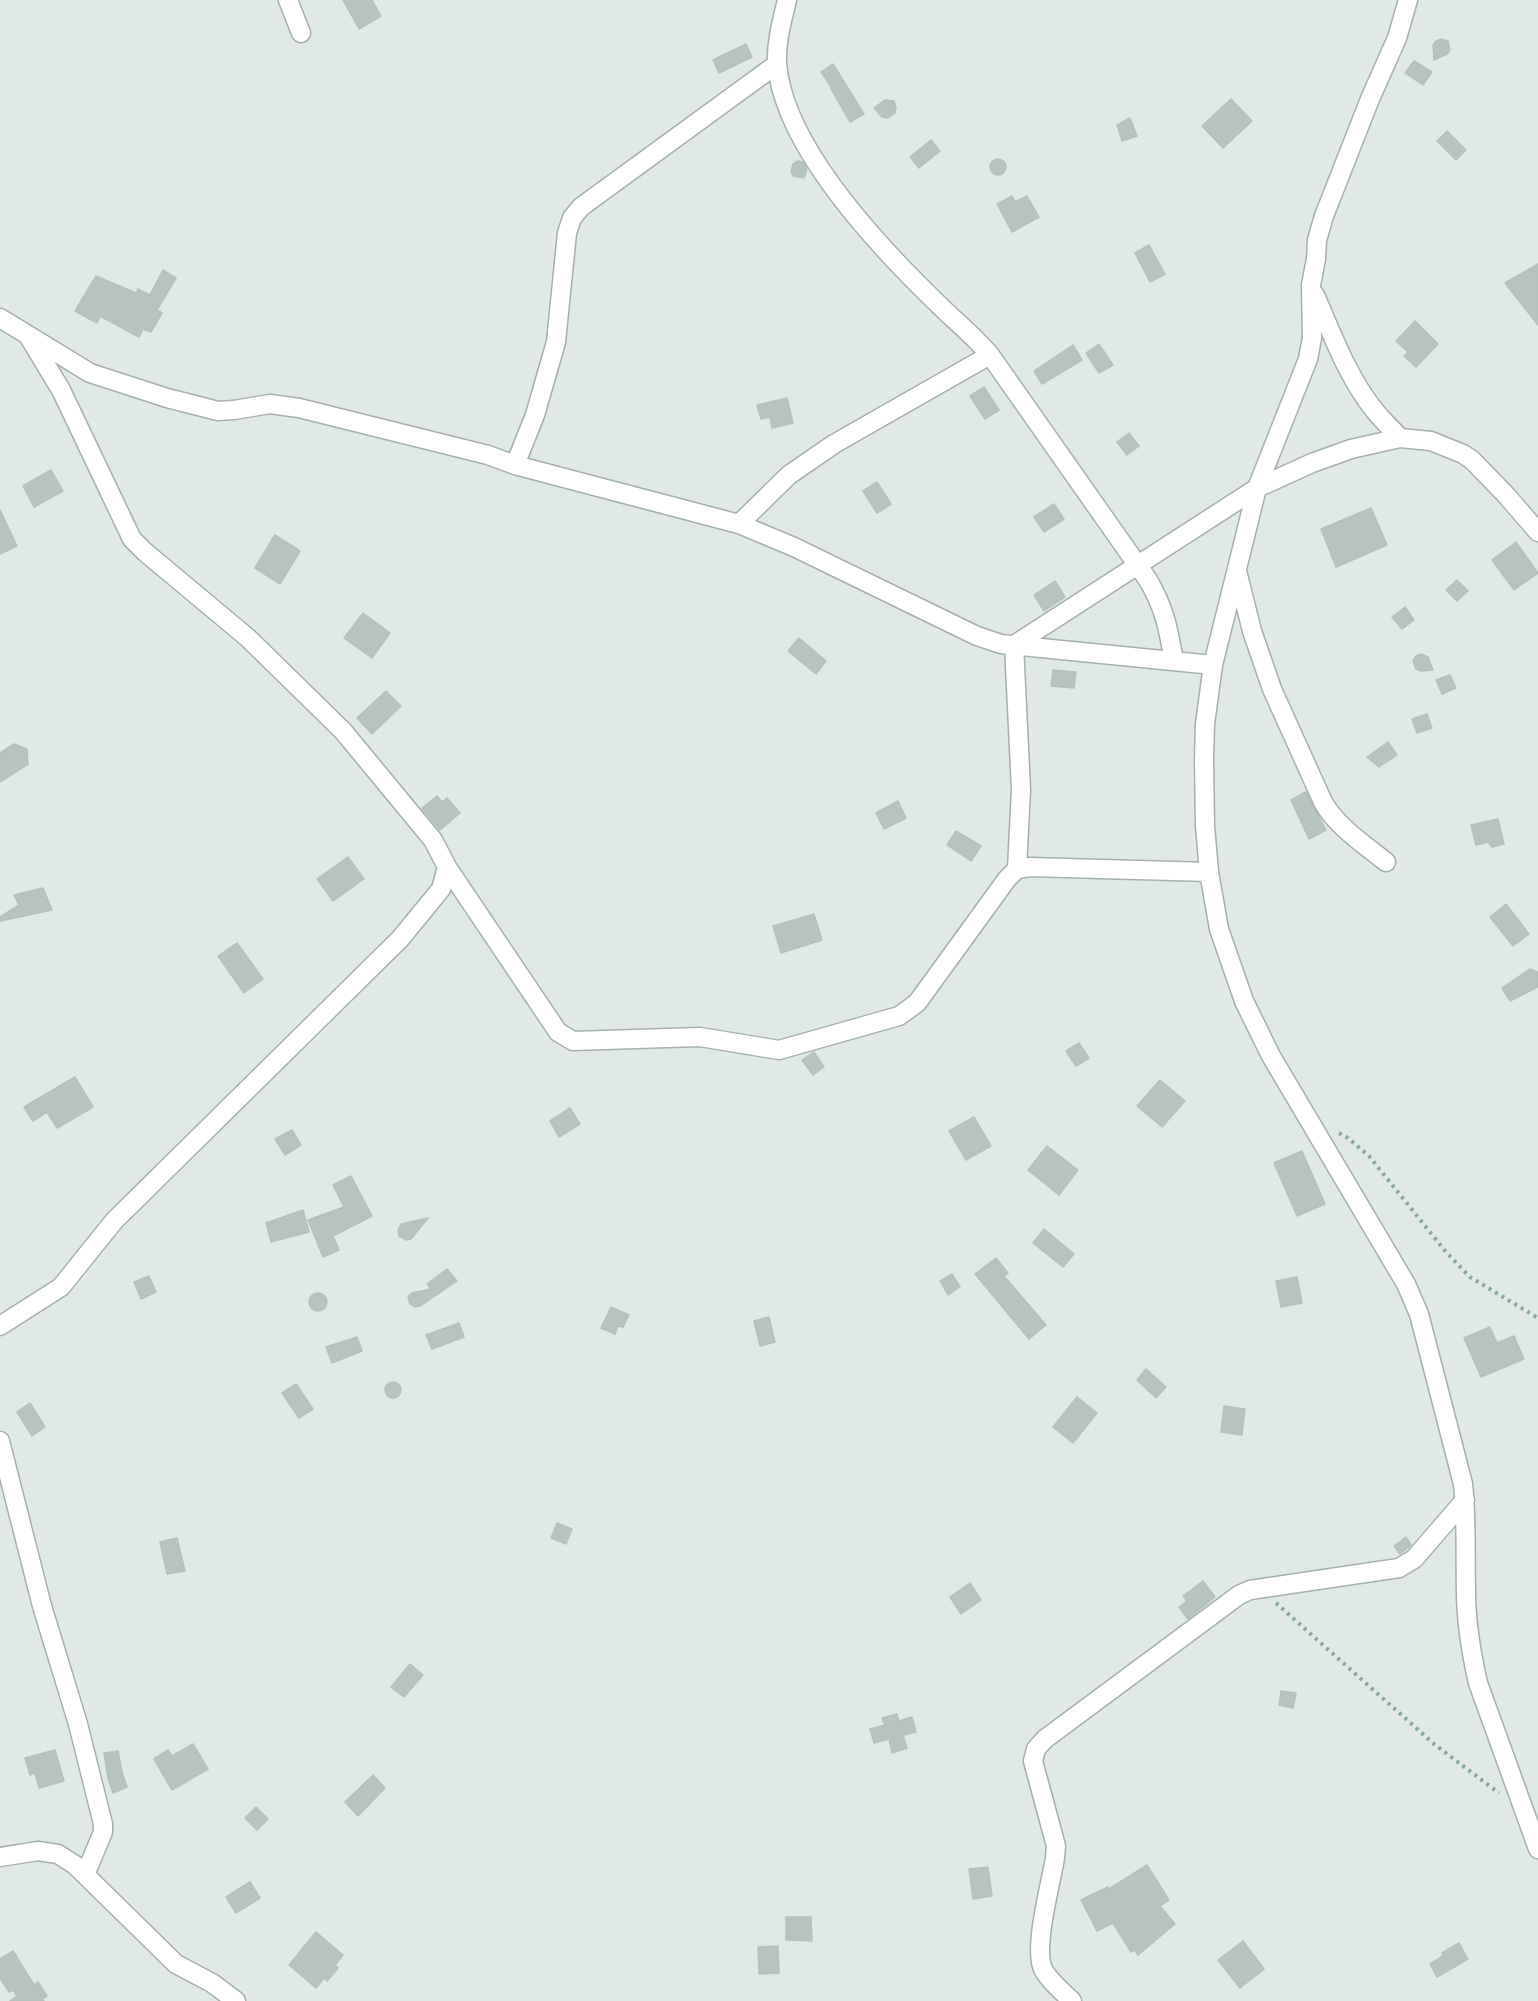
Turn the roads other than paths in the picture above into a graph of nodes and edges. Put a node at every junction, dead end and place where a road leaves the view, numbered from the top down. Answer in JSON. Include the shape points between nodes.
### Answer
{"nodes":[{"id":1,"x":288,"y":0,"type":"edge"},
{"id":2,"x":787,"y":0,"type":"edge"},
{"id":3,"x":1408,"y":0,"type":"edge"},
{"id":4,"x":301,"y":33,"type":"dead end"},
{"id":5,"x":777,"y":64,"type":"junction"},
{"id":6,"x":1311,"y":285,"type":"junction"},
{"id":7,"x":0,"y":318,"type":"edge"},
{"id":8,"x":29,"y":336,"type":"junction"},
{"id":9,"x":990,"y":355,"type":"junction"},
{"id":10,"x":1400,"y":438,"type":"junction"},
{"id":11,"x":515,"y":465,"type":"junction"},
{"id":12,"x":1257,"y":488,"type":"junction"},
{"id":13,"x":739,"y":524,"type":"junction"},
{"id":14,"x":1538,"y":532,"type":"edge"},
{"id":15,"x":1139,"y":566,"type":"junction"},
{"id":16,"x":1236,"y":569,"type":"junction"},
{"id":17,"x":1014,"y":645,"type":"junction"},
{"id":18,"x":1174,"y":661,"type":"junction"},
{"id":19,"x":1213,"y":665,"type":"junction"},
{"id":20,"x":1386,"y":862,"type":"dead end"},
{"id":21,"x":447,"y":867,"type":"junction"},
{"id":22,"x":1017,"y":869,"type":"junction"},
{"id":23,"x":1209,"y":872,"type":"junction"},
{"id":24,"x":0,"y":1326,"type":"edge"},
{"id":25,"x":0,"y":1442,"type":"edge"},
{"id":26,"x":1465,"y":1500,"type":"junction"},
{"id":27,"x":1538,"y":1849,"type":"edge"},
{"id":28,"x":0,"y":1857,"type":"edge"},
{"id":29,"x":85,"y":1875,"type":"junction"},
{"id":30,"x":236,"y":2001,"type":"edge"},
{"id":31,"x":1072,"y":2001,"type":"edge"}],
"edges":[{"from":1,"to":4,"type":"street"},
{"from":2,"to":5,"type":"street","via":[[778,37]]},
{"from":3,"to":6,"type":"street","via":[[1397,38],[1324,216]]},
{"from":5,"to":9,"type":"street","via":[[788,109],[830,182],[891,256]]},
{"from":5,"to":11,"type":"street","via":[[580,207],[572,218],[567,233],[556,342],[535,415]]},
{"from":6,"to":10,"type":"street","via":[[1356,383]]},
{"from":6,"to":12,"type":"street","via":[[1312,338],[1308,358]]},
{"from":7,"to":8,"type":"street"},
{"from":8,"to":11,"type":"street","via":[[90,373],[177,400],[225,411],[270,404],[299,408]]},
{"from":8,"to":21,"type":"street","via":[[61,390],[132,539],[248,638],[343,732],[433,840]]},
{"from":9,"to":13,"type":"street","via":[[834,444],[789,475]]},
{"from":9,"to":15,"type":"street"},
{"from":10,"to":12,"type":"street","via":[[1351,449]]},
{"from":10,"to":14,"type":"street","via":[[1431,441],[1472,460]]},
{"from":11,"to":13,"type":"street"},
{"from":12,"to":15,"type":"street"},
{"from":12,"to":16,"type":"street"},
{"from":13,"to":17,"type":"street","via":[[976,636]]},
{"from":15,"to":17,"type":"street"},
{"from":15,"to":18,"type":"street","via":[[1160,600]]},
{"from":16,"to":19,"type":"street"},
{"from":16,"to":20,"type":"street","via":[[1262,662],[1310,776],[1330,814]]},
{"from":17,"to":18,"type":"street"},
{"from":17,"to":22,"type":"street","via":[[1021,790]]},
{"from":18,"to":19,"type":"street"},
{"from":19,"to":23,"type":"street","via":[[1204,759]]},
{"from":21,"to":22,"type":"street","via":[[558,1032],[567,1039],[700,1037],[779,1050],[899,1016],[917,1003]]},
{"from":21,"to":24,"type":"street","via":[[441,889],[400,939],[114,1221],[61,1287]]},
{"from":22,"to":23,"type":"street"},
{"from":23,"to":26,"type":"street","via":[[1219,929],[1248,1011],[1413,1299]]},
{"from":25,"to":29,"type":"street","via":[[103,1824]]},
{"from":26,"to":27,"type":"street","via":[[1468,1636],[1473,1661]]},
{"from":26,"to":31,"type":"street","via":[[1414,1559],[1399,1568],[1239,1595],[1036,1749],[1033,1761],[1056,1845],[1040,1959],[1046,1974]]},
{"from":28,"to":29,"type":"street","via":[[38,1851],[58,1854]]},
{"from":29,"to":30,"type":"street","via":[[176,1964]]}]}
